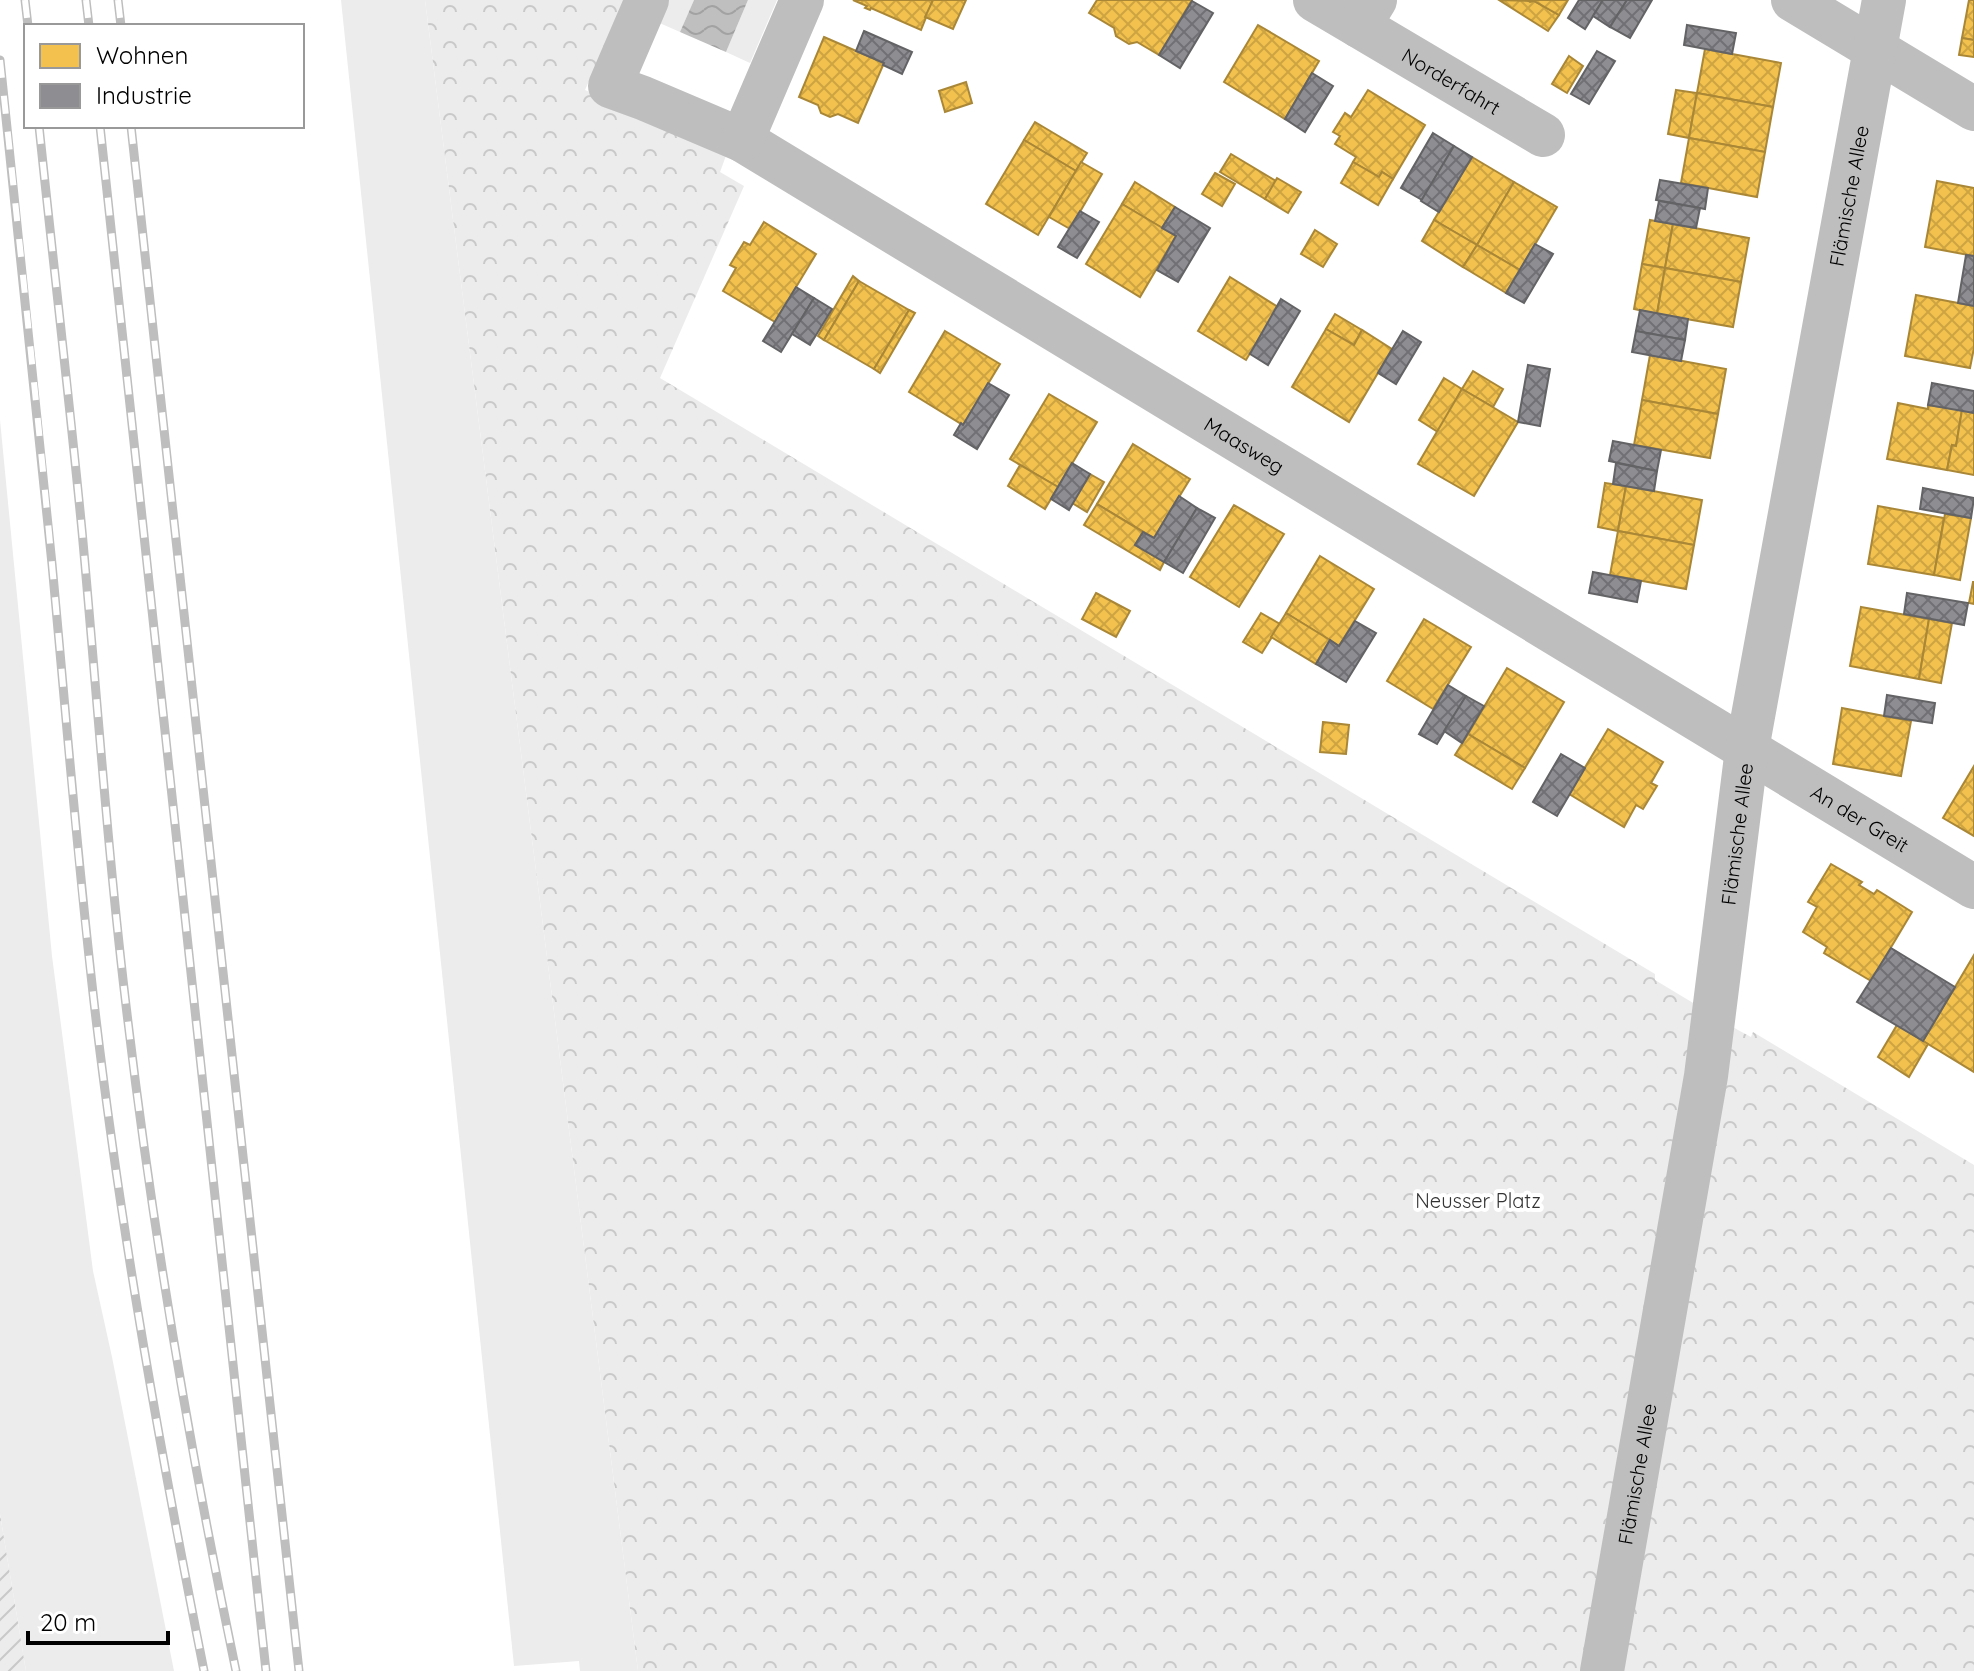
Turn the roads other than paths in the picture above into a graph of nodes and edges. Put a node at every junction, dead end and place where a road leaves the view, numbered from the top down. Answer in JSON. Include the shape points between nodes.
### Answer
{"nodes":[{"id":1,"x":647,"y":0,"type":"edge"},
{"id":2,"x":802,"y":0,"type":"edge"},
{"id":3,"x":1315,"y":0,"type":"edge"},
{"id":4,"x":1793,"y":0,"type":"edge"},
{"id":5,"x":1884,"y":0,"type":"edge"},
{"id":6,"x":1367,"y":13,"type":"edge"},
{"id":7,"x":1875,"y":49,"type":"junction"},
{"id":8,"x":1974,"y":109,"type":"edge"},
{"id":9,"x":1543,"y":135,"type":"dead end"},
{"id":10,"x":742,"y":140,"type":"junction"},
{"id":11,"x":1747,"y":749,"type":"junction"},
{"id":12,"x":1974,"y":887,"type":"edge"},
{"id":13,"x":1602,"y":1671,"type":"edge"}],
"edges":[{"from":1,"to":10,"type":"street","name":"Maasweg","via":[[610,86]]},
{"from":2,"to":10,"type":"street"},
{"from":3,"to":6,"type":"street","name":"Norderfahrt"},
{"from":4,"to":7,"type":"street"},
{"from":5,"to":7,"type":"street","name":"Flämische Allee"},
{"from":6,"to":9,"type":"street","name":"Norderfahrt"},
{"from":7,"to":8,"type":"street"},
{"from":7,"to":11,"type":"street","name":"Flämische Allee"},
{"from":10,"to":11,"type":"street","name":"Maasweg"},
{"from":11,"to":12,"type":"street","name":"An der Greit"},
{"from":11,"to":13,"type":"street","name":"Flämische Allee","via":[[1706,1076]]}]}
